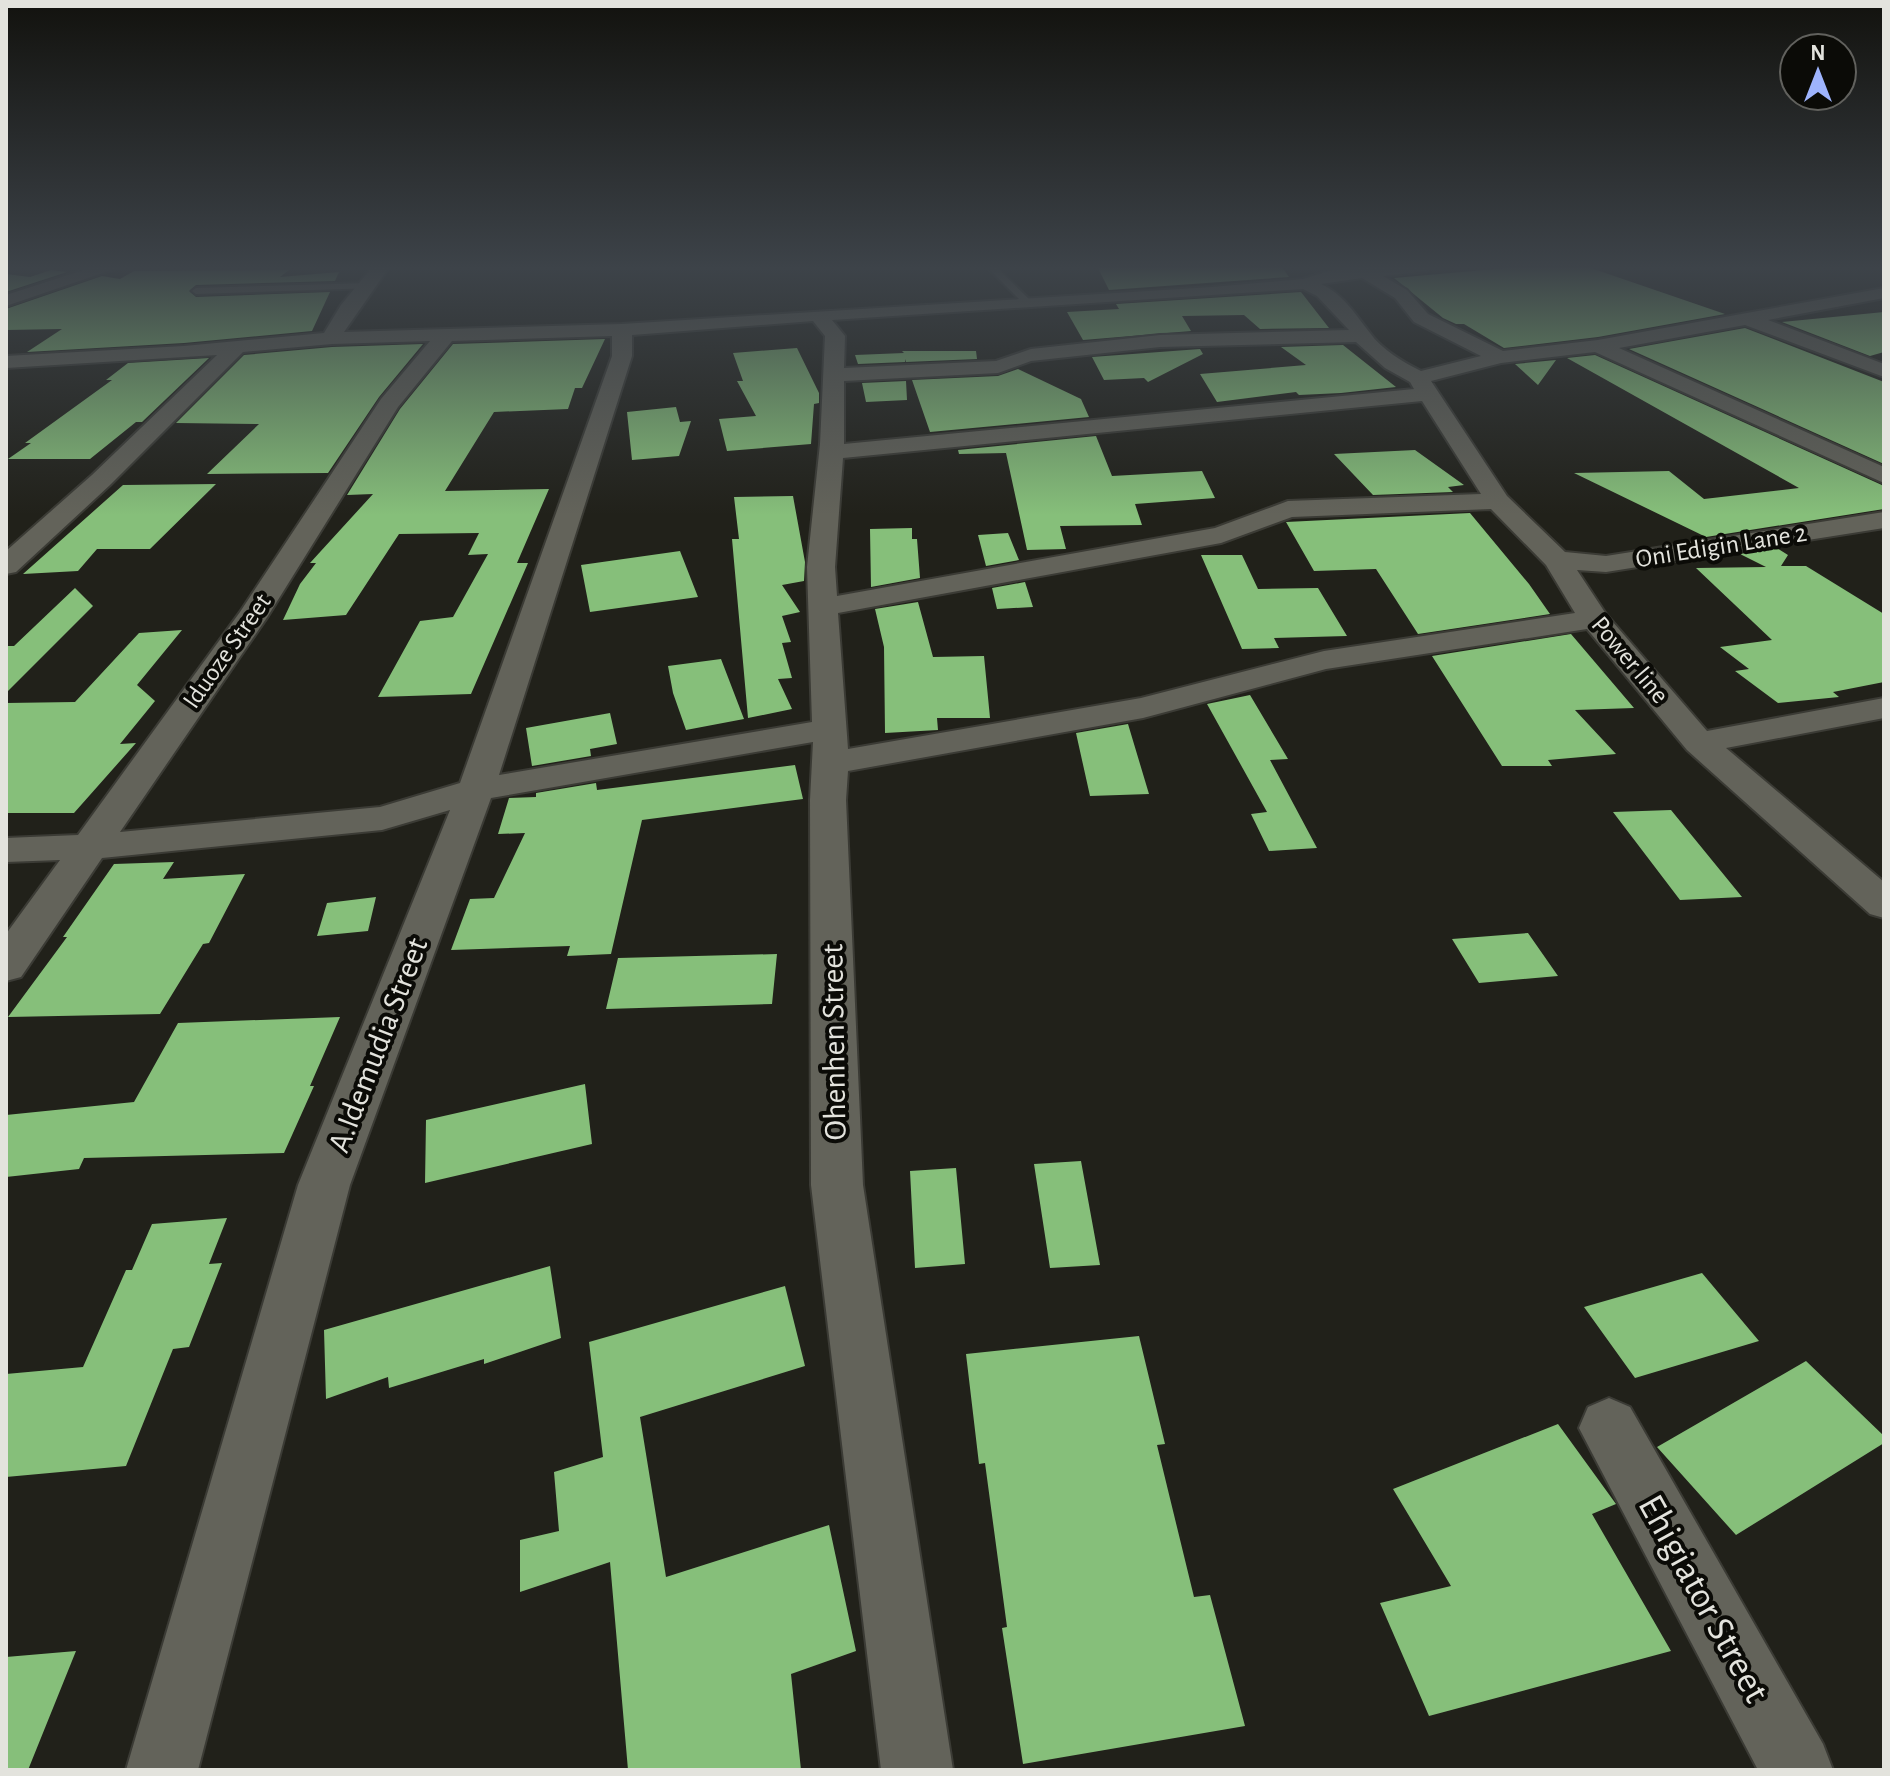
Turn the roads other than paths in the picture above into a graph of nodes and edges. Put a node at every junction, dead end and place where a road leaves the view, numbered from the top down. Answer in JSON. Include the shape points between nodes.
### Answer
{"nodes":[{"id":1,"x":209,"y":349,"type":"edge"},
{"id":2,"x":235,"y":349,"type":"edge"},
{"id":3,"x":435,"y":349,"type":"edge"},
{"id":4,"x":622,"y":349,"type":"edge"},
{"id":5,"x":834,"y":349,"type":"edge"},
{"id":6,"x":1087,"y":349,"type":"edge"},
{"id":7,"x":1377,"y":349,"type":"edge"},
{"id":8,"x":1484,"y":349,"type":"edge"},
{"id":9,"x":1572,"y":349,"type":"edge"},
{"id":10,"x":1604,"y":349,"type":"edge"},
{"id":11,"x":1826,"y":349,"type":"edge"},
{"id":12,"x":1500,"y":357,"type":"junction"},
{"id":13,"x":6,"y":362,"type":"edge"},
{"id":14,"x":1884,"y":371,"type":"edge"},
{"id":15,"x":832,"y":375,"type":"junction"},
{"id":16,"x":1423,"y":386,"type":"junction"},
{"id":17,"x":831,"y":452,"type":"junction"},
{"id":18,"x":1884,"y":476,"type":"edge"},
{"id":19,"x":1498,"y":501,"type":"junction"},
{"id":20,"x":1884,"y":520,"type":"edge"},
{"id":21,"x":1557,"y":560,"type":"junction"},
{"id":22,"x":6,"y":566,"type":"edge"},
{"id":23,"x":823,"y":607,"type":"junction"},
{"id":24,"x":1594,"y":619,"type":"junction"},
{"id":25,"x":1884,"y":708,"type":"edge"},
{"id":26,"x":1699,"y":743,"type":"junction"},
{"id":27,"x":830,"y":746,"type":"junction"},
{"id":28,"x":476,"y":790,"type":"junction"},
{"id":29,"x":90,"y":847,"type":"junction"},
{"id":30,"x":6,"y":850,"type":"edge"},
{"id":31,"x":1884,"y":904,"type":"edge"},
{"id":32,"x":6,"y":966,"type":"edge"},
{"id":33,"x":1609,"y":1428,"type":"dead end"},
{"id":34,"x":162,"y":1770,"type":"edge"},
{"id":35,"x":917,"y":1770,"type":"edge"},
{"id":36,"x":1797,"y":1770,"type":"edge"}],
"edges":[{"from":1,"to":13,"type":"street"},
{"from":2,"to":22,"type":"street"},
{"from":3,"to":29,"type":"street","name":"Iduoze Street","via":[[389,404],[253,616]]},
{"from":4,"to":28,"type":"street","name":"A.Idemudia Street"},
{"from":5,"to":15,"type":"street","name":"Ohenhen Street"},
{"from":6,"to":15,"type":"street","via":[[1031,355],[998,367]]},
{"from":7,"to":16,"type":"street"},
{"from":8,"to":12,"type":"street"},
{"from":9,"to":12,"type":"street"},
{"from":10,"to":18,"type":"street"},
{"from":11,"to":14,"type":"street"},
{"from":12,"to":16,"type":"street"},
{"from":15,"to":17,"type":"street","name":"Ohenhen Street"},
{"from":16,"to":17,"type":"street"},
{"from":16,"to":19,"type":"street","name":"Power line"},
{"from":17,"to":23,"type":"street","name":"Ohenhen Street","via":[[821,567]]},
{"from":19,"to":21,"type":"street","name":"Power line"},
{"from":19,"to":23,"type":"street","via":[[1288,509],[1221,535]]},
{"from":20,"to":21,"type":"street","name":"Oni Edigin Lane 2","via":[[1606,564]]},
{"from":21,"to":24,"type":"street","name":"Power line"},
{"from":23,"to":27,"type":"street","name":"Ohenhen Street"},
{"from":24,"to":26,"type":"street","name":"Power line"},
{"from":24,"to":27,"type":"street","via":[[1324,660],[1143,708]]},
{"from":25,"to":26,"type":"street"},
{"from":26,"to":31,"type":"street","name":"Power line"},
{"from":27,"to":28,"type":"street"},
{"from":27,"to":35,"type":"street","name":"Ohenhen Street","via":[[837,1185]]},
{"from":28,"to":29,"type":"street","via":[[382,818]]},
{"from":28,"to":34,"type":"street","name":"A.Idemudia Street","via":[[324,1185]]},
{"from":29,"to":30,"type":"street"},
{"from":29,"to":32,"type":"street","name":"Iduoze Street"},
{"from":33,"to":36,"type":"street","name":"Ehigiator Street"}]}
